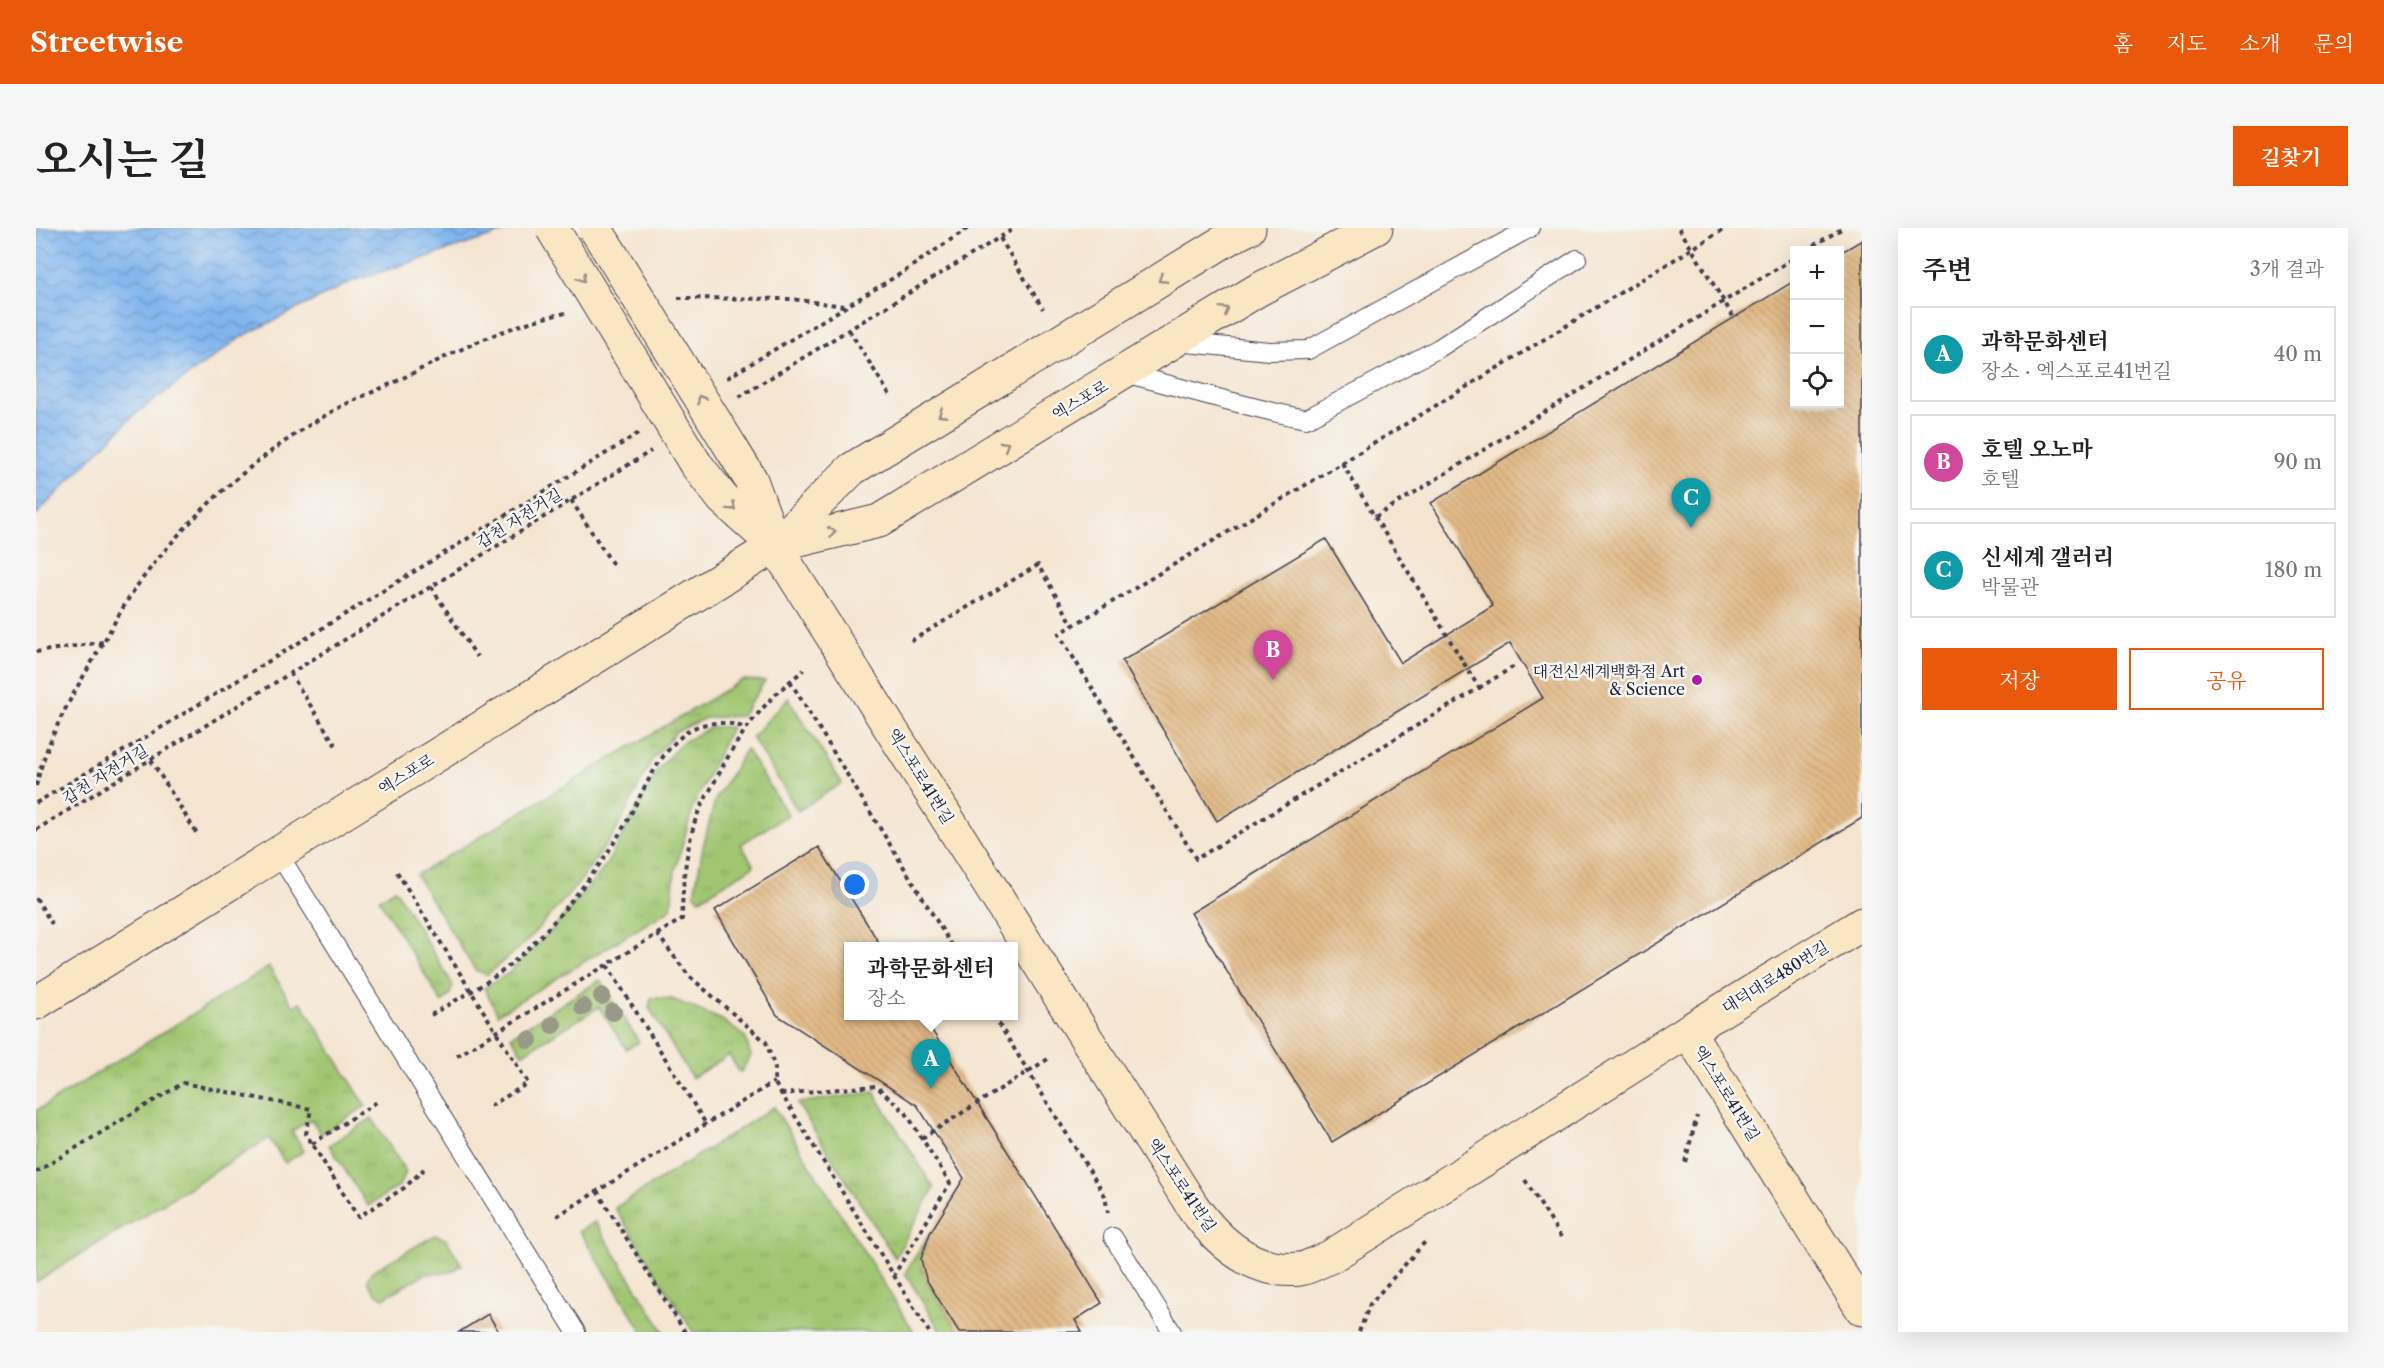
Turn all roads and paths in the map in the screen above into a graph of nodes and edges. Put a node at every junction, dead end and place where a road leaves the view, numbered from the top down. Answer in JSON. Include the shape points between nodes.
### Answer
{"nodes":[{"id":1,"x":552,"y":228,"type":"edge"},
{"id":2,"x":596,"y":228,"type":"edge"},
{"id":3,"x":968,"y":228,"type":"edge"},
{"id":4,"x":1015,"y":228,"type":"edge"},
{"id":5,"x":1249,"y":228,"type":"edge"},
{"id":6,"x":1376,"y":228,"type":"edge"},
{"id":7,"x":1530,"y":228,"type":"edge"},
{"id":8,"x":1679,"y":228,"type":"edge"},
{"id":9,"x":1726,"y":228,"type":"edge"},
{"id":10,"x":1843,"y":228,"type":"edge"},
{"id":11,"x":1000,"y":238,"type":"junction"},
{"id":12,"x":1813,"y":246,"type":"edge"},
{"id":13,"x":1692,"y":249,"type":"junction"},
{"id":14,"x":1577,"y":259,"type":"dead end"},
{"id":15,"x":1790,"y":261,"type":"edge"},
{"id":16,"x":1724,"y":302,"type":"junction"},
{"id":17,"x":1043,"y":309,"type":"dead end"},
{"id":18,"x":1734,"y":318,"type":"dead end"},
{"id":19,"x":523,"y":324,"type":"dead end"},
{"id":20,"x":849,"y":330,"type":"junction"},
{"id":21,"x":1174,"y":342,"type":"junction"},
{"id":22,"x":1124,"y":373,"type":"junction"},
{"id":23,"x":723,"y":381,"type":"dead end"},
{"id":24,"x":891,"y":397,"type":"dead end"},
{"id":25,"x":739,"y":398,"type":"dead end"},
{"id":26,"x":642,"y":431,"type":"dead end"},
{"id":27,"x":658,"y":446,"type":"dead end"},
{"id":28,"x":1342,"y":463,"type":"junction"},
{"id":29,"x":571,"y":500,"type":"junction"},
{"id":30,"x":1375,"y":517,"type":"junction"},
{"id":31,"x":775,"y":546,"type":"junction"},
{"id":32,"x":615,"y":568,"type":"dead end"},
{"id":33,"x":431,"y":586,"type":"junction"},
{"id":34,"x":1073,"y":625,"type":"junction"},
{"id":35,"x":911,"y":641,"type":"dead end"},
{"id":36,"x":104,"y":642,"type":"junction"},
{"id":37,"x":36,"y":652,"type":"edge"},
{"id":38,"x":477,"y":657,"type":"dead end"},
{"id":39,"x":1516,"y":665,"type":"dead end"},
{"id":40,"x":804,"y":670,"type":"dead end"},
{"id":41,"x":290,"y":673,"type":"junction"},
{"id":42,"x":790,"y":681,"type":"junction"},
{"id":43,"x":1479,"y":688,"type":"junction"},
{"id":44,"x":745,"y":728,"type":"junction"},
{"id":45,"x":336,"y":746,"type":"dead end"},
{"id":46,"x":151,"y":760,"type":"junction"},
{"id":47,"x":38,"y":767,"type":"edge"},
{"id":48,"x":36,"y":786,"type":"edge"},
{"id":49,"x":36,"y":803,"type":"edge"},
{"id":50,"x":36,"y":830,"type":"edge"},
{"id":51,"x":197,"y":834,"type":"dead end"},
{"id":52,"x":278,"y":853,"type":"junction"},
{"id":53,"x":397,"y":872,"type":"dead end"},
{"id":54,"x":36,"y":898,"type":"edge"},
{"id":55,"x":52,"y":924,"type":"dead end"},
{"id":56,"x":1862,"y":924,"type":"edge"},
{"id":57,"x":657,"y":934,"type":"junction"},
{"id":58,"x":950,"y":942,"type":"edge"},
{"id":59,"x":607,"y":965,"type":"junction"},
{"id":60,"x":470,"y":991,"type":"junction"},
{"id":61,"x":36,"y":1003,"type":"edge"},
{"id":62,"x":431,"y":1015,"type":"dead end"},
{"id":63,"x":996,"y":1020,"type":"edge"},
{"id":64,"x":1688,"y":1031,"type":"junction"},
{"id":65,"x":496,"y":1033,"type":"junction"},
{"id":66,"x":457,"y":1056,"type":"dead end"},
{"id":67,"x":1048,"y":1059,"type":"dead end"},
{"id":68,"x":1028,"y":1071,"type":"junction"},
{"id":69,"x":774,"y":1082,"type":"junction"},
{"id":70,"x":781,"y":1094,"type":"junction"},
{"id":71,"x":380,"y":1100,"type":"dead end"},
{"id":72,"x":489,"y":1107,"type":"dead end"},
{"id":73,"x":1697,"y":1116,"type":"dead end"},
{"id":74,"x":706,"y":1124,"type":"junction"},
{"id":75,"x":922,"y":1138,"type":"junction"},
{"id":76,"x":312,"y":1144,"type":"junction"},
{"id":77,"x":1685,"y":1162,"type":"dead end"},
{"id":78,"x":424,"y":1169,"type":"dead end"},
{"id":79,"x":36,"y":1173,"type":"edge"},
{"id":80,"x":1525,"y":1180,"type":"dead end"},
{"id":81,"x":597,"y":1191,"type":"junction"},
{"id":82,"x":557,"y":1216,"type":"dead end"},
{"id":83,"x":1113,"y":1237,"type":"joint"},
{"id":84,"x":1561,"y":1237,"type":"dead end"},
{"id":85,"x":1425,"y":1242,"type":"dead end"},
{"id":86,"x":894,"y":1276,"type":"junction"},
{"id":87,"x":1862,"y":1309,"type":"edge"},
{"id":88,"x":576,"y":1332,"type":"edge"},
{"id":89,"x":685,"y":1332,"type":"edge"},
{"id":90,"x":928,"y":1332,"type":"edge"},
{"id":91,"x":1172,"y":1332,"type":"edge"},
{"id":92,"x":1359,"y":1332,"type":"edge"}],
"edges":[{"from":1,"to":31,"type":"street","one_way":true,"bridge":true,"via":[[695,463],[723,499]]},
{"from":31,"to":2,"type":"street","one_way":true,"bridge":true,"via":[[751,480]]},
{"from":3,"to":23,"type":"path","via":[[905,271]]},
{"from":4,"to":11,"type":"path"},
{"from":5,"to":31,"type":"street","name":"엑스포로","one_way":true,"via":[[852,469]]},
{"from":21,"to":6,"type":"street","name":"엑스포로","one_way":true,"via":[[1256,291]]},
{"from":7,"to":21,"type":"lane","via":[[1308,350],[1269,351]]},
{"from":8,"to":13,"type":"path"},
{"from":9,"to":13,"type":"path"},
{"from":10,"to":12,"type":"path"},
{"from":11,"to":17,"type":"path"},
{"from":11,"to":20,"type":"path"},
{"from":13,"to":16,"type":"path"},
{"from":13,"to":28,"type":"path"},
{"from":14,"to":22,"type":"lane","via":[[1439,348],[1306,419]]},
{"from":15,"to":16,"type":"path"},
{"from":16,"to":18,"type":"path"},
{"from":16,"to":30,"type":"path"},
{"from":19,"to":36,"type":"path","via":[[335,410],[256,461],[190,522],[152,566]]},
{"from":20,"to":24,"type":"path"},
{"from":20,"to":25,"type":"path"},
{"from":21,"to":22,"type":"street","name":"엑스포로"},
{"from":31,"to":22,"type":"street","name":"엑스포로","one_way":true,"via":[[879,521]]},
{"from":26,"to":49,"type":"path"},
{"from":27,"to":29,"type":"path","name":"갑천 자전거길"},
{"from":28,"to":30,"type":"path"},
{"from":28,"to":34,"type":"path"},
{"from":29,"to":32,"type":"path"},
{"from":29,"to":33,"type":"path","name":"갑천 자전거길"},
{"from":30,"to":43,"type":"path"},
{"from":31,"to":52,"type":"street","name":"엑스포로"},
{"from":31,"to":64,"type":"street","name":"엑스포로41번길","via":[[1193,1207],[1216,1236],[1252,1261],[1275,1268],[1302,1269],[1330,1257]]},
{"from":33,"to":38,"type":"path"},
{"from":33,"to":41,"type":"path","name":"갑천 자전거길"},
{"from":34,"to":35,"type":"path","via":[[1038,565]]},
{"from":34,"to":43,"type":"path","via":[[1059,634],[1196,859]]},
{"from":36,"to":37,"type":"path"},
{"from":36,"to":47,"type":"path","via":[[60,716]]},
{"from":39,"to":43,"type":"path"},
{"from":40,"to":42,"type":"path"},
{"from":41,"to":45,"type":"path"},
{"from":41,"to":46,"type":"path","name":"갑천 자전거길"},
{"from":42,"to":44,"type":"path"},
{"from":42,"to":58,"type":"path"},
{"from":44,"to":57,"type":"path","via":[[696,817],[683,878],[682,919]]},
{"from":44,"to":60,"type":"path","via":[[710,723],[687,732],[664,753],[620,834],[589,878],[514,962]]},
{"from":46,"to":50,"type":"path","name":"갑천 자전거길"},
{"from":46,"to":51,"type":"path"},
{"from":47,"to":48,"type":"path"},
{"from":52,"to":61,"type":"street","name":"엑스포로"},
{"from":52,"to":88,"type":"lane"},
{"from":53,"to":60,"type":"path"},
{"from":54,"to":55,"type":"path"},
{"from":56,"to":64,"type":"street","name":"대덕대로480번길"},
{"from":57,"to":59,"type":"path"},
{"from":57,"to":69,"type":"path","via":[[689,976],[766,1042],[775,1068]]},
{"from":59,"to":65,"type":"path"},
{"from":59,"to":74,"type":"path"},
{"from":60,"to":62,"type":"path"},
{"from":60,"to":65,"type":"path"},
{"from":63,"to":68,"type":"path"},
{"from":64,"to":87,"type":"street","name":"엑스포로41번길"},
{"from":65,"to":66,"type":"path"},
{"from":65,"to":72,"type":"path","via":[[528,1083]]},
{"from":67,"to":68,"type":"path"},
{"from":68,"to":75,"type":"path"},
{"from":68,"to":83,"type":"path","via":[[1105,1196]]},
{"from":69,"to":70,"type":"path"},
{"from":69,"to":74,"type":"path"},
{"from":70,"to":75,"type":"path","via":[[876,1086],[906,1113]]},
{"from":70,"to":86,"type":"path"},
{"from":71,"to":76,"type":"path"},
{"from":73,"to":77,"type":"path"},
{"from":74,"to":81,"type":"path"},
{"from":75,"to":86,"type":"path","via":[[950,1183]]},
{"from":76,"to":78,"type":"path","via":[[358,1217],[404,1188]]},
{"from":76,"to":79,"type":"path","via":[[306,1134],[310,1108],[183,1083]]},
{"from":80,"to":84,"type":"path"},
{"from":81,"to":82,"type":"path"},
{"from":81,"to":89,"type":"path"},
{"from":83,"to":91,"type":"lane"},
{"from":85,"to":92,"type":"path","via":[[1370,1304]]},
{"from":86,"to":90,"type":"path"}]}
